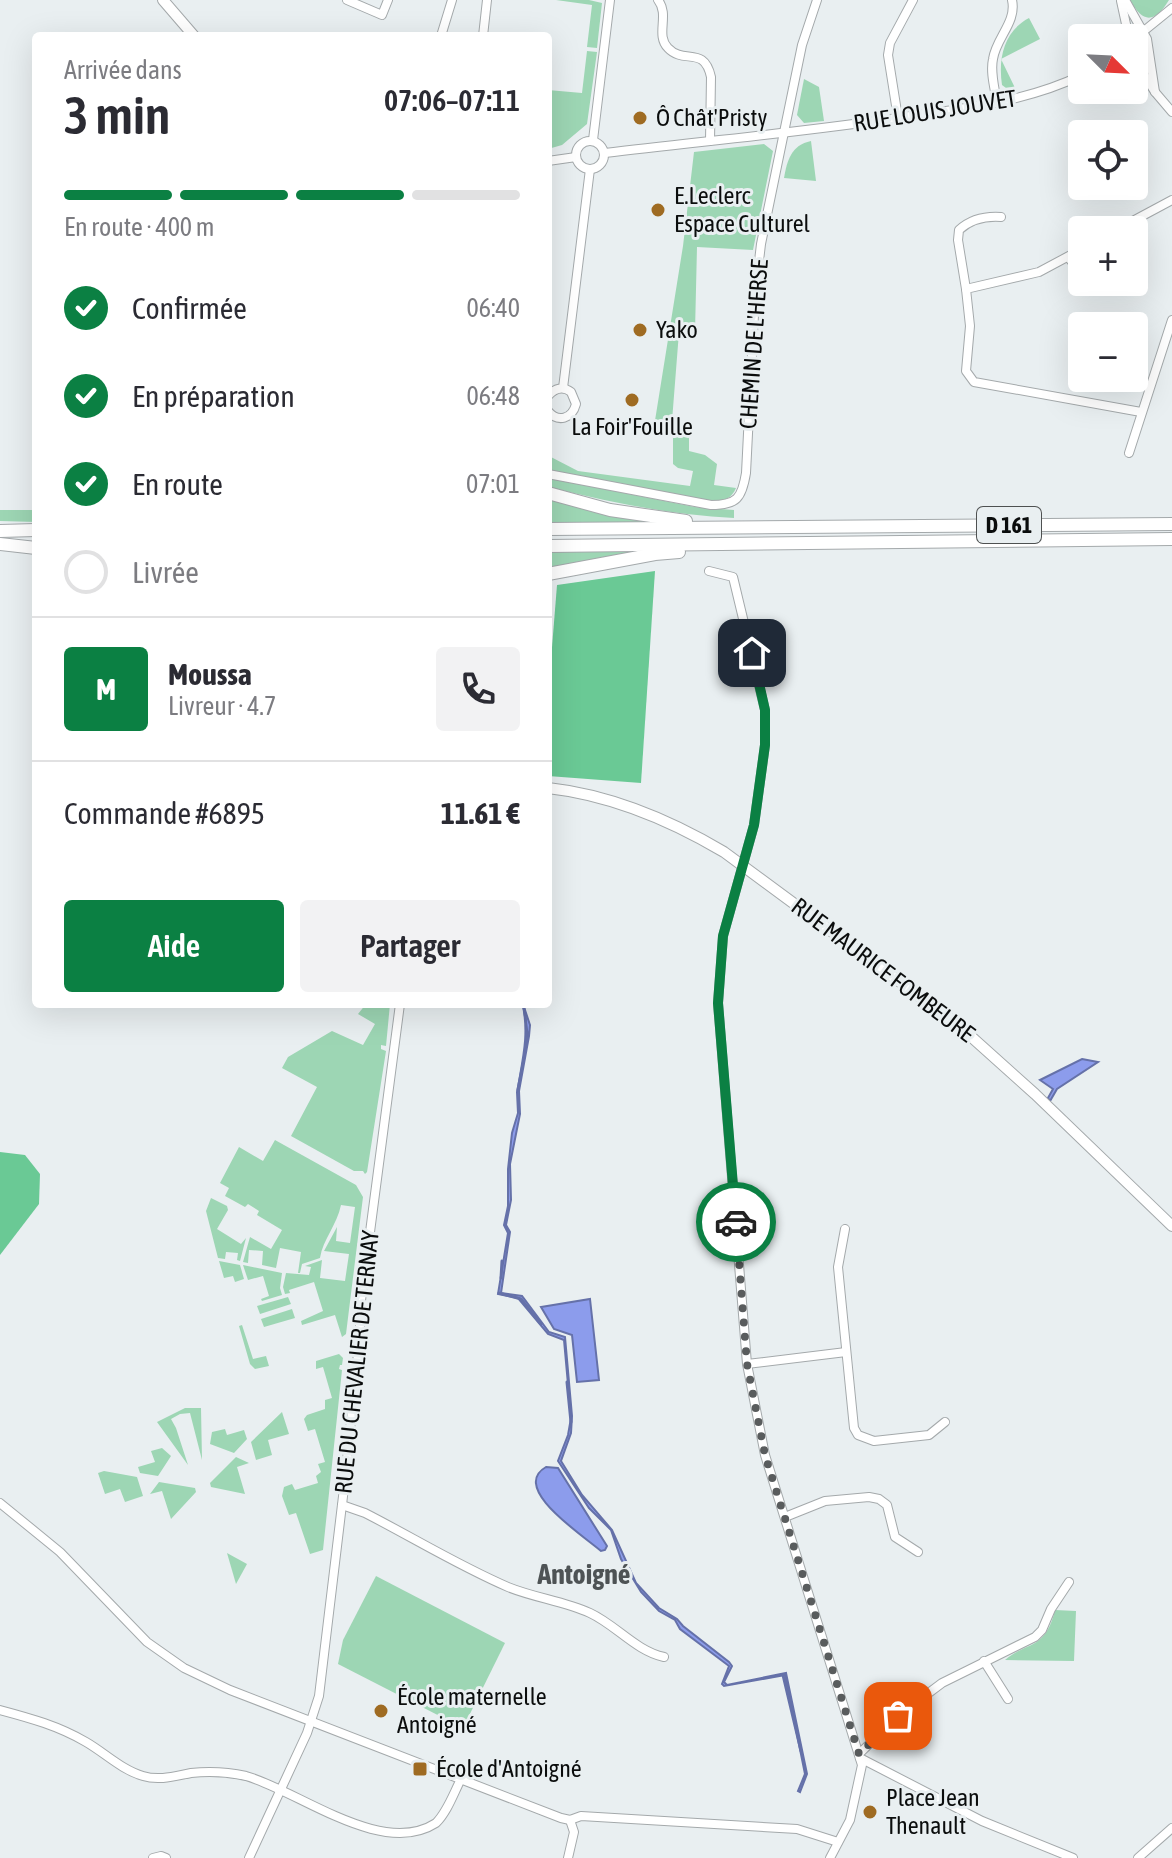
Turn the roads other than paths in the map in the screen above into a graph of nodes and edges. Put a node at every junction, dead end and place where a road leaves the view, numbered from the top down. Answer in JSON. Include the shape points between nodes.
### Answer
{"nodes":[{"id":1,"x":163,"y":0,"type":"edge"},
{"id":2,"x":347,"y":0,"type":"edge"},
{"id":3,"x":388,"y":0,"type":"edge"},
{"id":4,"x":452,"y":0,"type":"edge"},
{"id":5,"x":487,"y":0,"type":"edge"},
{"id":6,"x":610,"y":0,"type":"edge"},
{"id":7,"x":658,"y":0,"type":"edge"},
{"id":8,"x":817,"y":0,"type":"edge"},
{"id":9,"x":913,"y":0,"type":"edge"},
{"id":10,"x":1012,"y":0,"type":"edge"},
{"id":11,"x":1123,"y":0,"type":"edge"},
{"id":12,"x":1172,"y":8,"type":"edge"},
{"id":13,"x":1128,"y":24,"type":"edge"},
{"id":14,"x":1139,"y":24,"type":"edge"},
{"id":15,"x":1148,"y":28,"type":"edge"},
{"id":16,"x":191,"y":32,"type":"edge"},
{"id":17,"x":442,"y":32,"type":"edge"},
{"id":18,"x":483,"y":32,"type":"edge"},
{"id":19,"x":1148,"y":43,"type":"edge"},
{"id":20,"x":1068,"y":81,"type":"edge"},
{"id":21,"x":1148,"y":81,"type":"edge"},
{"id":22,"x":1155,"y":92,"type":"junction"},
{"id":23,"x":997,"y":103,"type":"junction"},
{"id":24,"x":1172,"y":112,"type":"edge"},
{"id":25,"x":898,"y":118,"type":"junction"},
{"id":26,"x":785,"y":133,"type":"junction"},
{"id":27,"x":593,"y":140,"type":"junction"},
{"id":28,"x":710,"y":141,"type":"junction"},
{"id":29,"x":605,"y":153,"type":"junction"},
{"id":30,"x":576,"y":157,"type":"junction"},
{"id":31,"x":552,"y":160,"type":"edge"},
{"id":32,"x":590,"y":169,"type":"junction"},
{"id":33,"x":1172,"y":200,"type":"edge"},
{"id":34,"x":1142,"y":216,"type":"edge"},
{"id":35,"x":1001,"y":217,"type":"dead end"},
{"id":36,"x":1068,"y":257,"type":"edge"},
{"id":37,"x":966,"y":289,"type":"junction"},
{"id":38,"x":1172,"y":320,"type":"edge"},
{"id":39,"x":563,"y":388,"type":"junction"},
{"id":40,"x":552,"y":393,"type":"edge"},
{"id":41,"x":1141,"y":412,"type":"junction"},
{"id":42,"x":552,"y":414,"type":"edge"},
{"id":43,"x":1129,"y":453,"type":"dead end"},
{"id":44,"x":552,"y":475,"type":"edge"},
{"id":45,"x":552,"y":494,"type":"edge"},
{"id":46,"x":1172,"y":524,"type":"edge"},
{"id":47,"x":736,"y":528,"type":"junction"},
{"id":48,"x":552,"y":529,"type":"edge"},
{"id":49,"x":32,"y":530,"type":"edge"},
{"id":50,"x":0,"y":531,"type":"edge"},
{"id":51,"x":1172,"y":539,"type":"edge"},
{"id":52,"x":0,"y":544,"type":"edge"},
{"id":53,"x":732,"y":544,"type":"junction"},
{"id":54,"x":552,"y":546,"type":"edge"},
{"id":55,"x":32,"y":548,"type":"edge"},
{"id":56,"x":709,"y":571,"type":"dead end"},
{"id":57,"x":552,"y":573,"type":"edge"},
{"id":58,"x":552,"y":789,"type":"edge"},
{"id":59,"x":743,"y":866,"type":"junction"},
{"id":60,"x":399,"y":1008,"type":"edge"},
{"id":61,"x":1172,"y":1226,"type":"edge"},
{"id":62,"x":845,"y":1229,"type":"dead end"},
{"id":63,"x":846,"y":1352,"type":"junction"},
{"id":64,"x":747,"y":1364,"type":"junction"},
{"id":65,"x":945,"y":1422,"type":"dead end"},
{"id":66,"x":0,"y":1503,"type":"edge"},
{"id":67,"x":342,"y":1505,"type":"junction"},
{"id":68,"x":785,"y":1517,"type":"junction"},
{"id":69,"x":918,"y":1552,"type":"dead end"},
{"id":70,"x":1069,"y":1582,"type":"dead end"},
{"id":71,"x":664,"y":1657,"type":"dead end"},
{"id":72,"x":984,"y":1661,"type":"junction"},
{"id":73,"x":1008,"y":1699,"type":"dead end"},
{"id":74,"x":0,"y":1710,"type":"edge"},
{"id":75,"x":312,"y":1720,"type":"junction"},
{"id":76,"x":860,"y":1756,"type":"junction"},
{"id":77,"x":460,"y":1781,"type":"junction"},
{"id":78,"x":280,"y":1792,"type":"junction"},
{"id":79,"x":570,"y":1820,"type":"junction"},
{"id":80,"x":1172,"y":1828,"type":"edge"},
{"id":81,"x":838,"y":1842,"type":"junction"},
{"id":82,"x":153,"y":1858,"type":"edge"},
{"id":83,"x":166,"y":1858,"type":"edge"},
{"id":84,"x":249,"y":1858,"type":"edge"},
{"id":85,"x":568,"y":1858,"type":"edge"},
{"id":86,"x":830,"y":1858,"type":"edge"},
{"id":87,"x":1073,"y":1858,"type":"edge"},
{"id":88,"x":1138,"y":1858,"type":"edge"}],
"edges":[{"from":1,"to":16,"type":"street"},
{"from":2,"to":3,"type":"street","via":[[382,15]]},
{"from":4,"to":17,"type":"street"},
{"from":5,"to":18,"type":"street"},
{"from":6,"to":27,"type":"street"},
{"from":7,"to":28,"type":"street","via":[[664,44],[709,67]]},
{"from":8,"to":26,"type":"street","name":"CHEMIN DE L'HERSE","via":[[802,45]]},
{"from":9,"to":25,"type":"street","via":[[888,55]]},
{"from":10,"to":23,"type":"street","via":[[1012,17],[992,60]]},
{"from":11,"to":13,"type":"street"},
{"from":11,"to":14,"type":"street"},
{"from":12,"to":15,"type":"street"},
{"from":19,"to":22,"type":"street"},
{"from":20,"to":23,"type":"street","name":"RUE LOUIS JOUVET"},
{"from":21,"to":22,"type":"street"},
{"from":22,"to":24,"type":"street"},
{"from":23,"to":25,"type":"street","name":"RUE LOUIS JOUVET"},
{"from":25,"to":26,"type":"street","name":"RUE LOUIS JOUVET"},
{"from":26,"to":28,"type":"street","name":"RUE LOUIS JOUVET"},
{"from":26,"to":44,"type":"street","name":"CHEMIN DE L'HERSE","via":[[761,244],[746,473],[738,498],[728,505],[711,505]]},
{"from":27,"to":29,"type":"street"},
{"from":27,"to":30,"type":"street","via":[[580,144]]},
{"from":28,"to":29,"type":"street","name":"RUE LOUIS JOUVET"},
{"from":29,"to":32,"type":"street","via":[[601,164]]},
{"from":30,"to":31,"type":"street"},
{"from":30,"to":32,"type":"street"},
{"from":32,"to":39,"type":"street"},
{"from":33,"to":34,"type":"street"},
{"from":35,"to":37,"type":"street","via":[[982,218],[959,230]]},
{"from":36,"to":37,"type":"street","via":[[1032,274]]},
{"from":37,"to":41,"type":"street","via":[[966,371],[974,382]]},
{"from":38,"to":41,"type":"street"},
{"from":39,"to":40,"type":"street"},
{"from":39,"to":42,"type":"street","via":[[576,400],[573,413],[559,419]]},
{"from":41,"to":43,"type":"street"},
{"from":45,"to":47,"type":"main road","via":[[633,514],[716,521]]},
{"from":46,"to":47,"type":"main road","number":"D 161"},
{"from":47,"to":48,"type":"main road","number":"D 161"},
{"from":49,"to":50,"type":"main road"},
{"from":51,"to":53,"type":"main road","number":"D 161"},
{"from":52,"to":55,"type":"main road"},
{"from":53,"to":54,"type":"main road","number":"D 161"},
{"from":53,"to":57,"type":"main road"},
{"from":56,"to":59,"type":"street","via":[[733,577],[765,710],[760,785]]},
{"from":58,"to":59,"type":"street","name":"RUE MAURICE FOMBEURE","via":[[643,812],[699,837]]},
{"from":59,"to":61,"type":"street","name":"RUE MAURICE FOMBEURE","via":[[957,1024]]},
{"from":59,"to":64,"type":"street","via":[[723,936],[718,1003]]},
{"from":60,"to":67,"type":"street","name":"RUE DU CHEVALIER DE TERNAY","via":[[360,1308]]},
{"from":62,"to":63,"type":"street","via":[[838,1267]]},
{"from":63,"to":64,"type":"street"},
{"from":63,"to":65,"type":"street","via":[[858,1435],[874,1441],[929,1435]]},
{"from":64,"to":68,"type":"street","via":[[765,1455]]},
{"from":66,"to":75,"type":"street","via":[[60,1552],[129,1627],[164,1655],[205,1679]]},
{"from":67,"to":71,"type":"street","via":[[510,1587],[595,1615],[650,1654]]},
{"from":67,"to":75,"type":"street","name":"RUE DU CHEVALIER DE TERNAY"},
{"from":68,"to":69,"type":"street","via":[[825,1501],[879,1499],[887,1505],[895,1537]]},
{"from":68,"to":76,"type":"street"},
{"from":70,"to":72,"type":"street","via":[[1035,1637]]},
{"from":72,"to":73,"type":"street"},
{"from":72,"to":76,"type":"street","via":[[918,1699]]},
{"from":74,"to":78,"type":"street","via":[[65,1731],[146,1777],[226,1773]]},
{"from":75,"to":77,"type":"street"},
{"from":75,"to":78,"type":"street","name":"RUE DU CHEVALIER DE TERNAY"},
{"from":76,"to":81,"type":"street","via":[[863,1770],[856,1798]]},
{"from":76,"to":87,"type":"street","via":[[982,1821]]},
{"from":77,"to":78,"type":"street","via":[[433,1825],[393,1838],[356,1830]]},
{"from":77,"to":79,"type":"street"},
{"from":78,"to":84,"type":"street","name":"RUE DU CHEVALIER DE TERNAY"},
{"from":79,"to":81,"type":"street","via":[[581,1816],[797,1829]]},
{"from":79,"to":85,"type":"street","via":[[574,1832]]},
{"from":80,"to":88,"type":"street"},
{"from":81,"to":86,"type":"street"},
{"from":82,"to":83,"type":"street"}]}
